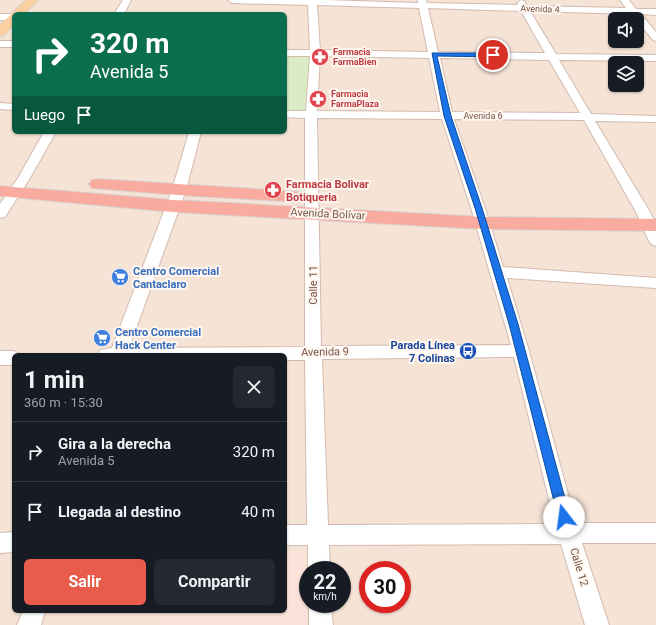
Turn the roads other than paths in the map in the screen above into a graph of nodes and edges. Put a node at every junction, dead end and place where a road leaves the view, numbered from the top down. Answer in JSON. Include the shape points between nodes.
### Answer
{"nodes":[{"id":1,"x":33,"y":0,"type":"edge"},
{"id":2,"x":127,"y":0,"type":"edge"},
{"id":3,"x":624,"y":0,"type":"edge"},
{"id":4,"x":235,"y":2,"type":"edge"},
{"id":5,"x":312,"y":2,"type":"edge"},
{"id":6,"x":422,"y":3,"type":"edge"},
{"id":7,"x":522,"y":4,"type":"edge"},
{"id":8,"x":19,"y":12,"type":"edge"},
{"id":9,"x":120,"y":12,"type":"edge"},
{"id":10,"x":634,"y":12,"type":"joint"},
{"id":11,"x":644,"y":12,"type":"edge"},
{"id":12,"x":656,"y":12,"type":"edge"},
{"id":13,"x":0,"y":17,"type":"edge"},
{"id":14,"x":12,"y":17,"type":"edge"},
{"id":15,"x":12,"y":19,"type":"edge"},
{"id":16,"x":644,"y":24,"type":"edge"},
{"id":17,"x":0,"y":32,"type":"edge"},
{"id":18,"x":656,"y":38,"type":"edge"},
{"id":19,"x":0,"y":44,"type":"edge"},
{"id":20,"x":12,"y":44,"type":"edge"},
{"id":21,"x":287,"y":54,"type":"edge"},
{"id":22,"x":315,"y":54,"type":"junction"},
{"id":23,"x":434,"y":54,"type":"junction"},
{"id":24,"x":551,"y":56,"type":"junction"},
{"id":25,"x":656,"y":58,"type":"edge"},
{"id":26,"x":0,"y":106,"type":"edge"},
{"id":27,"x":12,"y":107,"type":"edge"},
{"id":28,"x":287,"y":114,"type":"edge"},
{"id":29,"x":311,"y":114,"type":"junction"},
{"id":30,"x":447,"y":116,"type":"junction"},
{"id":31,"x":588,"y":117,"type":"junction"},
{"id":32,"x":656,"y":119,"type":"edge"},
{"id":33,"x":49,"y":134,"type":"edge"},
{"id":34,"x":194,"y":134,"type":"edge"},
{"id":35,"x":0,"y":177,"type":"edge"},
{"id":36,"x":13,"y":187,"type":"edge"},
{"id":37,"x":176,"y":198,"type":"junction"},
{"id":38,"x":312,"y":205,"type":"junction"},
{"id":39,"x":0,"y":214,"type":"edge"},
{"id":40,"x":481,"y":215,"type":"junction"},
{"id":41,"x":652,"y":223,"type":"edge"},
{"id":42,"x":498,"y":272,"type":"junction"},
{"id":43,"x":656,"y":284,"type":"edge"},
{"id":44,"x":521,"y":351,"type":"junction"},
{"id":45,"x":313,"y":352,"type":"junction"},
{"id":46,"x":119,"y":353,"type":"edge"},
{"id":47,"x":248,"y":353,"type":"edge"},
{"id":48,"x":0,"y":358,"type":"edge"},
{"id":49,"x":12,"y":358,"type":"edge"},
{"id":50,"x":568,"y":533,"type":"junction"},
{"id":51,"x":656,"y":533,"type":"edge"},
{"id":52,"x":318,"y":534,"type":"junction"},
{"id":53,"x":287,"y":535,"type":"edge"},
{"id":54,"x":12,"y":542,"type":"edge"},
{"id":55,"x":0,"y":543,"type":"edge"},
{"id":56,"x":319,"y":561,"type":"edge"},
{"id":57,"x":33,"y":613,"type":"edge"},
{"id":58,"x":320,"y":613,"type":"edge"},
{"id":59,"x":29,"y":625,"type":"edge"},
{"id":60,"x":321,"y":625,"type":"edge"},
{"id":61,"x":597,"y":625,"type":"edge"}],
"edges":[{"from":1,"to":8,"type":"main road"},
{"from":2,"to":9,"type":"street"},
{"from":3,"to":10,"type":"street"},
{"from":4,"to":5,"type":"street","name":"Avenida 4"},
{"from":5,"to":6,"type":"street","name":"Avenida 4"},
{"from":5,"to":22,"type":"street","name":"Calle 11"},
{"from":6,"to":7,"type":"street","name":"Avenida 4"},
{"from":6,"to":23,"type":"street","name":"Calle 12"},
{"from":7,"to":10,"type":"street","name":"Avenida 4"},
{"from":7,"to":24,"type":"street"},
{"from":11,"to":12,"type":"street","name":"Avenida 4"},
{"from":13,"to":14,"type":"street"},
{"from":15,"to":17,"type":"main road"},
{"from":16,"to":18,"type":"street"},
{"from":19,"to":20,"type":"street"},
{"from":21,"to":22,"type":"street"},
{"from":22,"to":23,"type":"street"},
{"from":22,"to":29,"type":"street","name":"Calle 11"},
{"from":23,"to":24,"type":"street"},
{"from":23,"to":30,"type":"street","name":"Calle 12"},
{"from":24,"to":25,"type":"street"},
{"from":24,"to":31,"type":"street"},
{"from":26,"to":27,"type":"street"},
{"from":28,"to":29,"type":"street","name":"Avenida 6"},
{"from":29,"to":30,"type":"street","name":"Avenida 6"},
{"from":29,"to":38,"type":"street","name":"Calle 11"},
{"from":30,"to":31,"type":"street","name":"Avenida 6"},
{"from":30,"to":40,"type":"street","name":"Calle 12"},
{"from":31,"to":32,"type":"street","name":"Avenida 6"},
{"from":31,"to":41,"type":"street"},
{"from":33,"to":36,"type":"street"},
{"from":34,"to":37,"type":"street"},
{"from":35,"to":36,"type":"highway","name":"Avenida Bolívar"},
{"from":36,"to":37,"type":"highway","name":"Avenida Bolívar"},
{"from":36,"to":39,"type":"street"},
{"from":37,"to":38,"type":"highway","name":"Avenida Bolívar"},
{"from":37,"to":46,"type":"street"},
{"from":38,"to":40,"type":"highway","name":"Avenida Bolívar"},
{"from":38,"to":45,"type":"street","name":"Calle 11"},
{"from":40,"to":41,"type":"highway","name":"Avenida Bolívar"},
{"from":40,"to":42,"type":"street","name":"Calle 12"},
{"from":42,"to":43,"type":"street"},
{"from":42,"to":44,"type":"street","name":"Calle 12"},
{"from":44,"to":45,"type":"street","name":"Avenida 9"},
{"from":44,"to":50,"type":"street","name":"Calle 12"},
{"from":45,"to":47,"type":"street","name":"Avenida 9"},
{"from":45,"to":52,"type":"street","name":"Calle 11"},
{"from":48,"to":49,"type":"street"},
{"from":50,"to":51,"type":"street"},
{"from":50,"to":52,"type":"street"},
{"from":50,"to":61,"type":"street","name":"Calle 12"},
{"from":52,"to":53,"type":"street"},
{"from":52,"to":56,"type":"street","name":"Calle 11"},
{"from":54,"to":55,"type":"street"},
{"from":57,"to":59,"type":"street"},
{"from":58,"to":60,"type":"street"}]}
